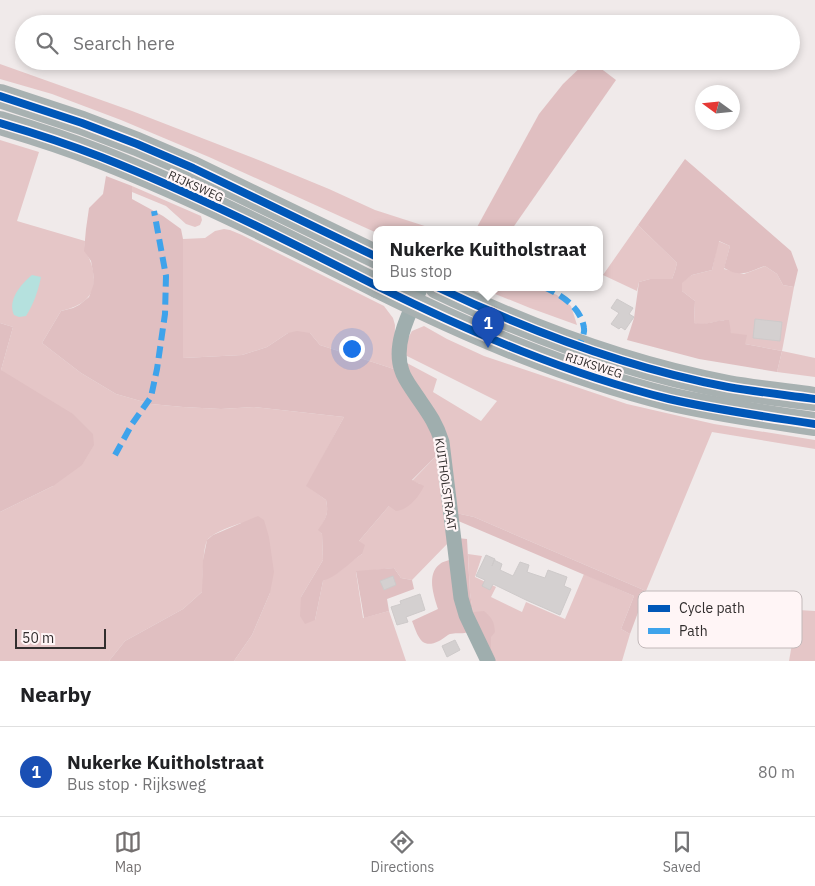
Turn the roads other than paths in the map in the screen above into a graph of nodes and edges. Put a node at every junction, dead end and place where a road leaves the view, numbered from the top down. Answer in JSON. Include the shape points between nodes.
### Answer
{"nodes":[{"id":1,"x":0,"y":96,"type":"edge"},
{"id":2,"x":0,"y":123,"type":"edge"},
{"id":3,"x":373,"y":256,"type":"edge"},
{"id":4,"x":373,"y":284,"type":"edge"},
{"id":5,"x":400,"y":291,"type":"edge"},
{"id":6,"x":446,"y":291,"type":"edge"},
{"id":7,"x":417,"y":295,"type":"edge"},
{"id":8,"x":815,"y":399,"type":"edge"},
{"id":9,"x":815,"y":424,"type":"edge"},
{"id":10,"x":488,"y":661,"type":"edge"}],
"edges":[{"from":1,"to":3,"type":"highway","name":"RIJKSWEG","via":[[82,123],[193,168]]},
{"from":2,"to":4,"type":"highway","name":"RIJKSWEG","via":[[100,156],[171,186]]},
{"from":5,"to":7,"type":"highway","name":"RIJKSWEG"},
{"from":6,"to":8,"type":"highway","name":"RIJKSWEG","via":[[536,331],[642,366],[728,387]]},
{"from":7,"to":9,"type":"highway","name":"RIJKSWEG","via":[[446,319],[520,351],[590,376],[714,408]]},
{"from":7,"to":10,"type":"street","name":"KUITHOLSTRAAT","via":[[399,347],[402,372],[432,417],[442,442],[461,598]]}]}
